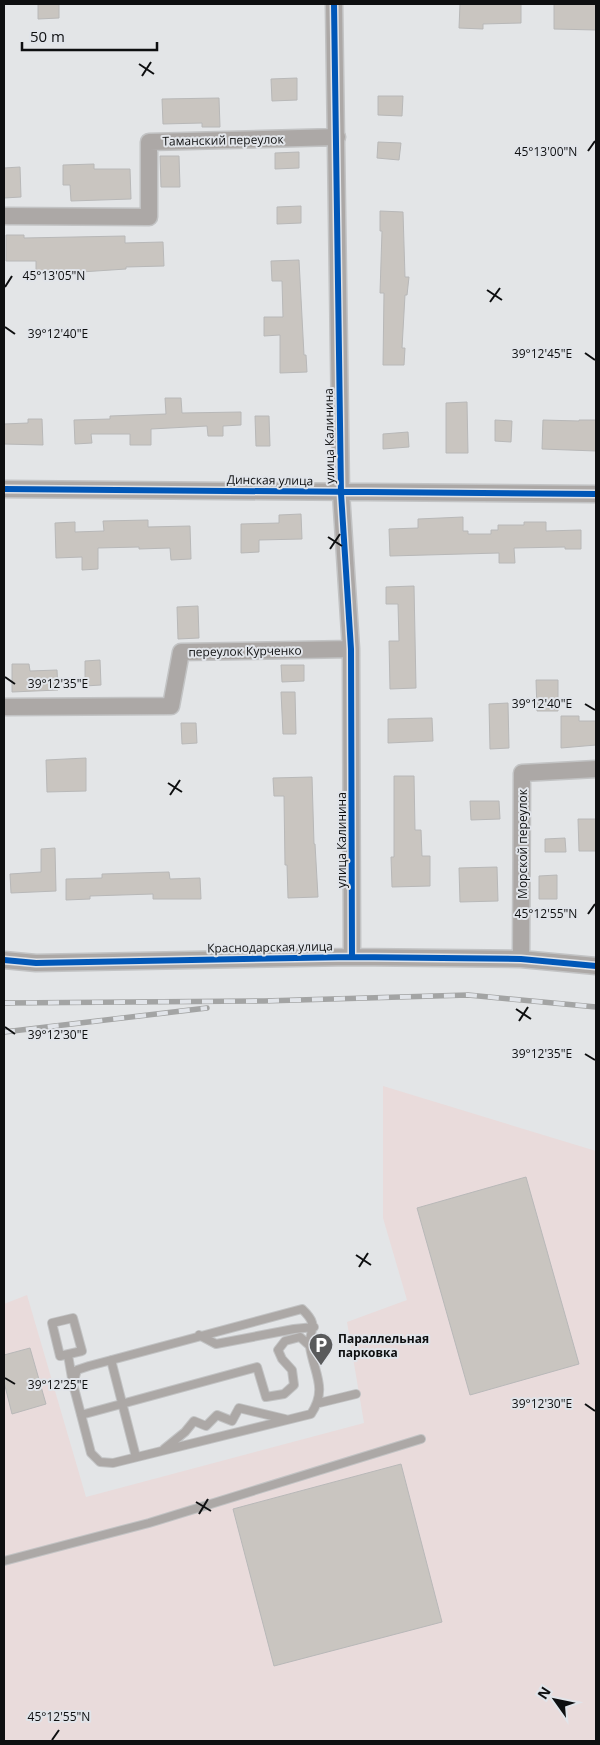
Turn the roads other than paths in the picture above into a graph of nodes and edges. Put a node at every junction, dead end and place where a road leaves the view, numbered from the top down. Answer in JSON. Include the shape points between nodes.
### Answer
{"nodes":[{"id":1,"x":334,"y":4,"type":"edge"},
{"id":2,"x":337,"y":137,"type":"junction"},
{"id":3,"x":4,"y":216,"type":"edge"},
{"id":4,"x":4,"y":489,"type":"edge"},
{"id":5,"x":342,"y":492,"type":"junction"},
{"id":6,"x":596,"y":494,"type":"edge"},
{"id":7,"x":351,"y":649,"type":"junction"},
{"id":8,"x":4,"y":707,"type":"edge"},
{"id":9,"x":596,"y":769,"type":"edge"},
{"id":10,"x":352,"y":957,"type":"junction"},
{"id":11,"x":521,"y":959,"type":"junction"},
{"id":12,"x":4,"y":960,"type":"edge"},
{"id":13,"x":596,"y":966,"type":"edge"},
{"id":14,"x":314,"y":1327,"type":"junction"},
{"id":15,"x":199,"y":1335,"type":"junction"},
{"id":16,"x":310,"y":1346,"type":"junction"},
{"id":17,"x":72,"y":1354,"type":"junction"},
{"id":18,"x":111,"y":1360,"type":"junction"},
{"id":19,"x":89,"y":1366,"type":"junction"},
{"id":20,"x":73,"y":1384,"type":"junction"},
{"id":21,"x":356,"y":1394,"type":"dead end"},
{"id":22,"x":319,"y":1403,"type":"junction"},
{"id":23,"x":123,"y":1405,"type":"junction"},
{"id":24,"x":81,"y":1415,"type":"junction"},
{"id":25,"x":288,"y":1420,"type":"junction"},
{"id":26,"x":422,"y":1439,"type":"dead end"},
{"id":27,"x":163,"y":1451,"type":"junction"},
{"id":28,"x":136,"y":1458,"type":"junction"},
{"id":29,"x":4,"y":1560,"type":"edge"}],
"edges":[{"from":1,"to":2,"type":"street","name":"улица Калинина"},
{"from":2,"to":3,"type":"street","name":"Таманский переулок","via":[[149,142],[149,217]]},
{"from":2,"to":5,"type":"street","name":"улица Калинина"},
{"from":4,"to":5,"type":"street","name":"Динская улица"},
{"from":5,"to":6,"type":"street","name":"Динская улица"},
{"from":5,"to":7,"type":"street","name":"улица Калинина"},
{"from":7,"to":8,"type":"street","name":"переулок Курченко","via":[[181,652],[171,706]]},
{"from":7,"to":10,"type":"street","name":"улица Калинина"},
{"from":9,"to":11,"type":"street","name":"Морской переулок","via":[[522,773]]},
{"from":10,"to":11,"type":"street","name":"Краснодарская улица"},
{"from":10,"to":12,"type":"street","name":"Краснодарская улица","via":[[36,963]]},
{"from":11,"to":13,"type":"street","name":"Краснодарская улица"},
{"from":14,"to":15,"type":"lane","via":[[216,1344]]},
{"from":14,"to":15,"type":"lane","via":[[310,1316],[302,1309]]},
{"from":14,"to":16,"type":"lane"},
{"from":15,"to":18,"type":"lane"},
{"from":16,"to":22,"type":"lane","via":[[320,1387]]},
{"from":16,"to":23,"type":"lane","via":[[300,1337],[285,1341],[278,1350],[292,1370],[294,1385],[284,1394],[266,1397],[258,1367]]},
{"from":17,"to":17,"type":"lane","via":[[82,1351],[73,1318],[52,1323],[60,1356]]},
{"from":17,"to":19,"type":"lane"},
{"from":17,"to":20,"type":"lane"},
{"from":18,"to":19,"type":"lane"},
{"from":18,"to":23,"type":"lane"},
{"from":19,"to":20,"type":"lane","via":[[77,1370]]},
{"from":20,"to":24,"type":"lane"},
{"from":21,"to":22,"type":"lane"},
{"from":22,"to":25,"type":"lane","via":[[311,1414]]},
{"from":23,"to":24,"type":"lane"},
{"from":23,"to":28,"type":"lane"},
{"from":24,"to":28,"type":"lane","via":[[91,1453],[100,1462]]},
{"from":25,"to":27,"type":"lane"},
{"from":25,"to":27,"type":"lane","via":[[239,1408],[232,1421],[218,1414],[206,1426],[194,1421]]},
{"from":26,"to":29,"type":"lane","via":[[149,1523]]},
{"from":27,"to":28,"type":"lane"}]}
